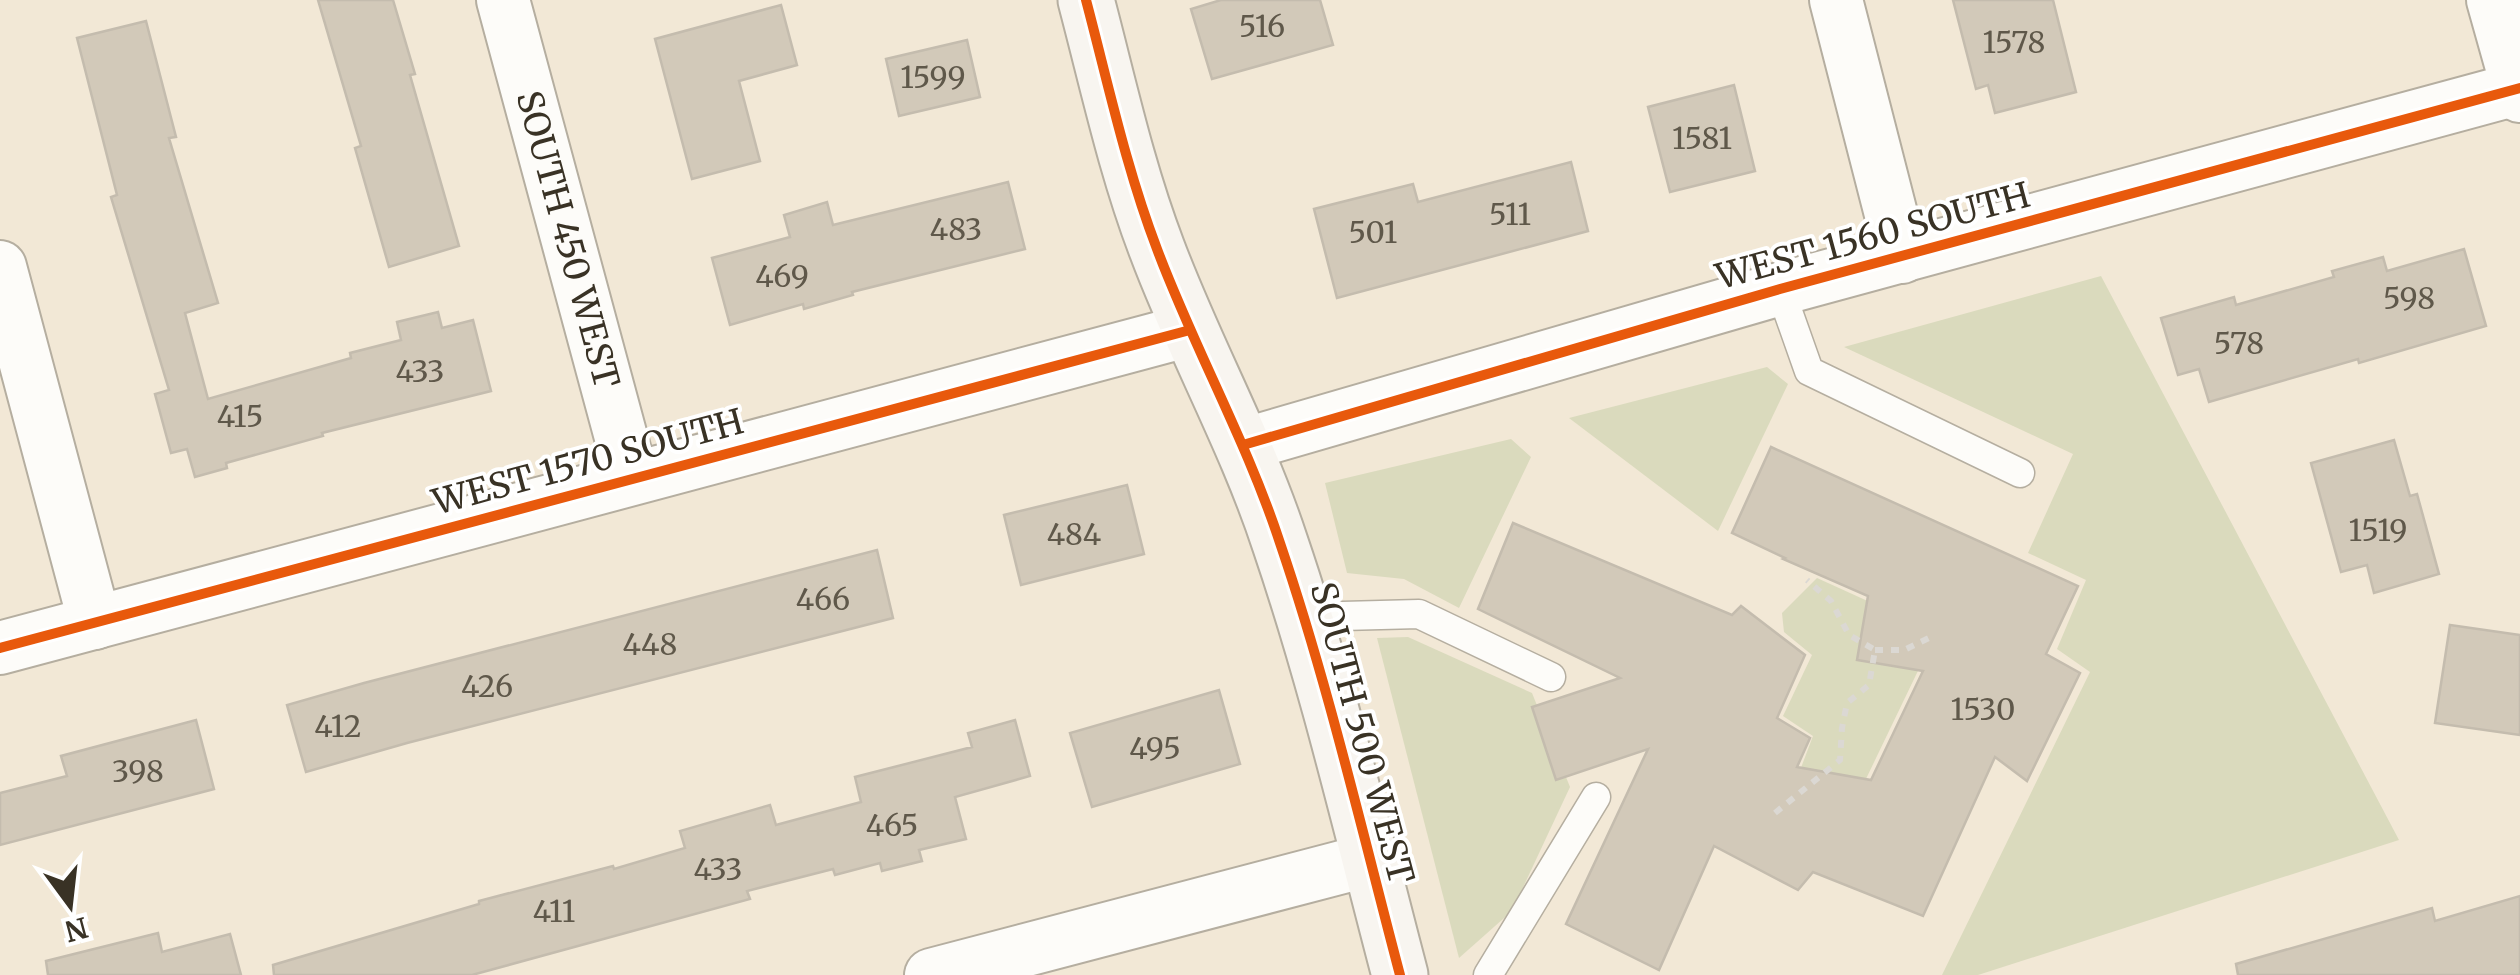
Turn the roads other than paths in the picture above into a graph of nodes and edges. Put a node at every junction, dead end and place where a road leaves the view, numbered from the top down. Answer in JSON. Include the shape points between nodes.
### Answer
{"nodes":[{"id":1,"x":502,"y":0,"type":"edge"},
{"id":2,"x":1086,"y":0,"type":"edge"},
{"id":3,"x":1836,"y":0,"type":"edge"},
{"id":4,"x":2493,"y":0,"type":"edge"},
{"id":5,"x":2519,"y":91,"type":"edge"},
{"id":6,"x":1902,"y":257,"type":"junction"},
{"id":7,"x":0,"y":267,"type":"edge"},
{"id":8,"x":1780,"y":290,"type":"junction"},
{"id":9,"x":1190,"y":330,"type":"junction"},
{"id":10,"x":1243,"y":445,"type":"junction"},
{"id":11,"x":2020,"y":473,"type":"dead end"},
{"id":12,"x":632,"y":478,"type":"junction"},
{"id":13,"x":1304,"y":617,"type":"junction"},
{"id":14,"x":96,"y":623,"type":"junction"},
{"id":15,"x":0,"y":648,"type":"edge"},
{"id":16,"x":1552,"y":677,"type":"dead end"},
{"id":17,"x":1596,"y":797,"type":"dead end"},
{"id":18,"x":1369,"y":860,"type":"junction"},
{"id":19,"x":931,"y":975,"type":"edge"},
{"id":20,"x":1400,"y":975,"type":"edge"},
{"id":21,"x":1488,"y":975,"type":"edge"}],
"edges":[{"from":1,"to":12,"type":"street","name":"SOUTH 450 WEST"},
{"from":2,"to":9,"type":"main road","name":"SOUTH 500 WEST","via":[[1138,192]]},
{"from":3,"to":6,"type":"street"},
{"from":4,"to":5,"type":"street"},
{"from":5,"to":6,"type":"street","name":"WEST 1560 SOUTH"},
{"from":6,"to":8,"type":"street","name":"WEST 1560 SOUTH"},
{"from":7,"to":14,"type":"street"},
{"from":8,"to":10,"type":"street","name":"WEST 1560 SOUTH"},
{"from":8,"to":11,"type":"lane","via":[[1810,371]]},
{"from":9,"to":10,"type":"main road","name":"SOUTH 500 WEST"},
{"from":9,"to":12,"type":"street","name":"WEST 1570 SOUTH"},
{"from":10,"to":13,"type":"main road","name":"SOUTH 500 WEST"},
{"from":12,"to":14,"type":"street","name":"WEST 1570 SOUTH"},
{"from":13,"to":16,"type":"lane","via":[[1419,614]]},
{"from":13,"to":18,"type":"main road","name":"SOUTH 500 WEST"},
{"from":14,"to":15,"type":"street","name":"WEST 1570 SOUTH"},
{"from":17,"to":21,"type":"lane"},
{"from":18,"to":19,"type":"street"},
{"from":18,"to":20,"type":"main road","name":"SOUTH 500 WEST"}]}
